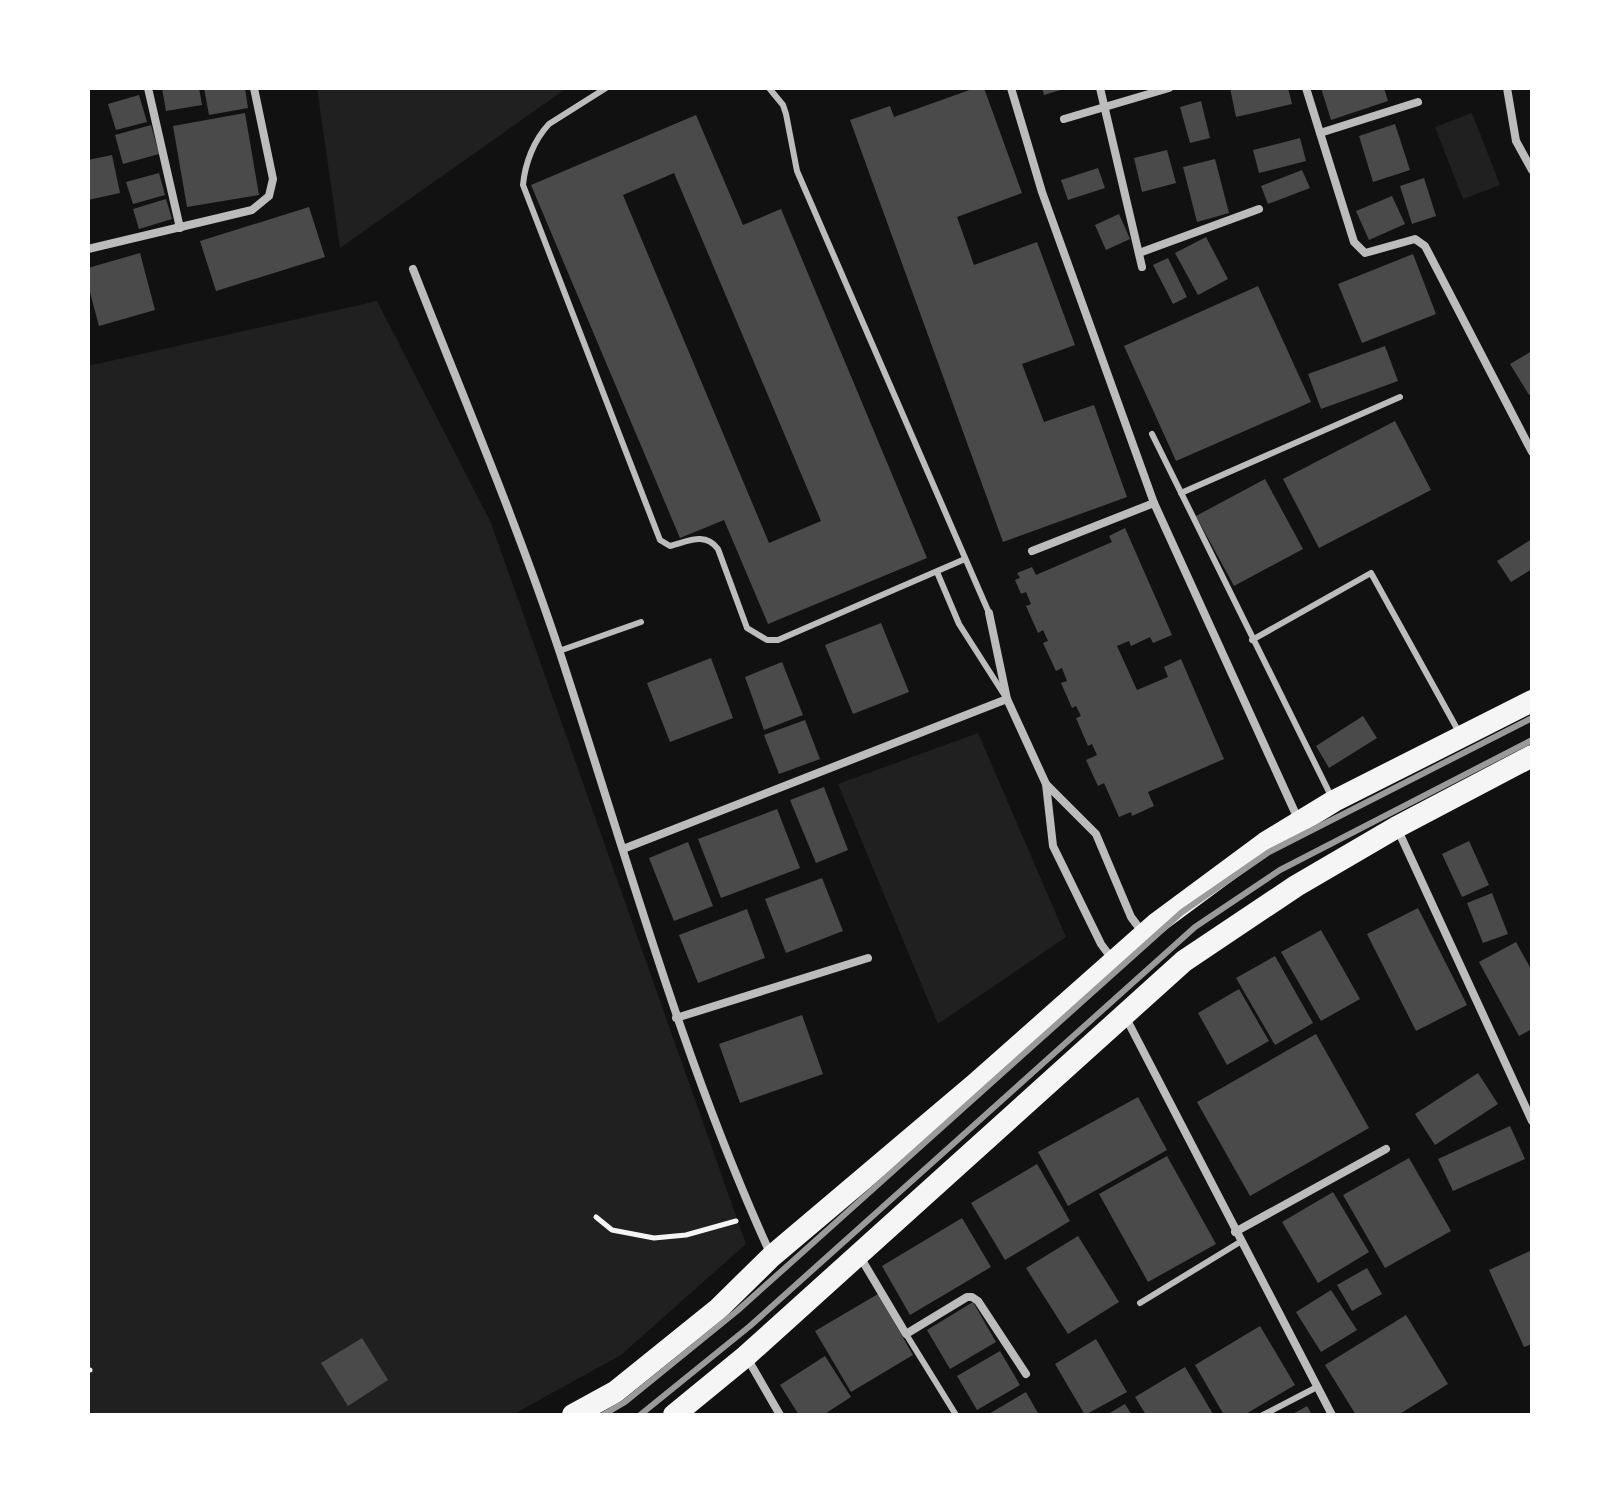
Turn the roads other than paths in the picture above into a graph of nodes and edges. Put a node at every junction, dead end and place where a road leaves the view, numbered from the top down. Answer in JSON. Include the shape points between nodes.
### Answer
{"nodes":[{"id":1,"x":148,"y":88,"type":"edge"},
{"id":2,"x":254,"y":88,"type":"edge"},
{"id":3,"x":606,"y":88,"type":"edge"},
{"id":4,"x":769,"y":88,"type":"edge"},
{"id":5,"x":1011,"y":88,"type":"edge"},
{"id":6,"x":1100,"y":88,"type":"edge"},
{"id":7,"x":1169,"y":88,"type":"edge"},
{"id":8,"x":1306,"y":88,"type":"edge"},
{"id":9,"x":1507,"y":88,"type":"edge"},
{"id":10,"x":1418,"y":102,"type":"dead end"},
{"id":11,"x":1104,"y":109,"type":"junction"},
{"id":12,"x":1064,"y":119,"type":"dead end"},
{"id":13,"x":1320,"y":133,"type":"junction"},
{"id":14,"x":1532,"y":170,"type":"edge"},
{"id":15,"x":1259,"y":209,"type":"dead end"},
{"id":16,"x":180,"y":228,"type":"junction"},
{"id":17,"x":88,"y":249,"type":"edge"},
{"id":18,"x":1139,"y":253,"type":"junction"},
{"id":19,"x":1142,"y":267,"type":"dead end"},
{"id":20,"x":413,"y":269,"type":"dead end"},
{"id":21,"x":1400,"y":397,"type":"dead end"},
{"id":22,"x":1152,"y":434,"type":"dead end"},
{"id":23,"x":1532,"y":452,"type":"edge"},
{"id":24,"x":1181,"y":493,"type":"junction"},
{"id":25,"x":1154,"y":503,"type":"junction"},
{"id":26,"x":1032,"y":551,"type":"dead end"},
{"id":27,"x":965,"y":559,"type":"junction"},
{"id":28,"x":937,"y":572,"type":"junction"},
{"id":29,"x":989,"y":613,"type":"joint"},
{"id":30,"x":641,"y":622,"type":"dead end"},
{"id":31,"x":1252,"y":640,"type":"junction"},
{"id":32,"x":559,"y":651,"type":"junction"},
{"id":33,"x":1007,"y":699,"type":"junction"},
{"id":34,"x":1532,"y":701,"type":"edge"},
{"id":35,"x":1461,"y":737,"type":"junction"},
{"id":36,"x":1532,"y":756,"type":"edge"},
{"id":37,"x":1046,"y":784,"type":"junction"},
{"id":38,"x":1334,"y":801,"type":"junction"},
{"id":39,"x":1301,"y":823,"type":"junction"},
{"id":40,"x":1397,"y":827,"type":"junction"},
{"id":41,"x":623,"y":849,"type":"junction"},
{"id":42,"x":1143,"y":933,"type":"junction"},
{"id":43,"x":868,"y":958,"type":"dead end"},
{"id":44,"x":1113,"y":960,"type":"junction"},
{"id":45,"x":1125,"y":1016,"type":"junction"},
{"id":46,"x":676,"y":1018,"type":"junction"},
{"id":47,"x":1532,"y":1121,"type":"edge"},
{"id":48,"x":1386,"y":1149,"type":"dead end"},
{"id":49,"x":1235,"y":1232,"type":"junction"},
{"id":50,"x":1240,"y":1242,"type":"junction"},
{"id":51,"x":858,"y":1254,"type":"junction"},
{"id":52,"x":772,"y":1256,"type":"junction"},
{"id":53,"x":1140,"y":1303,"type":"dead end"},
{"id":54,"x":906,"y":1334,"type":"junction"},
{"id":55,"x":746,"y":1356,"type":"junction"},
{"id":56,"x":1026,"y":1374,"type":"dead end"},
{"id":57,"x":1317,"y":1387,"type":"junction"},
{"id":58,"x":573,"y":1415,"type":"edge"},
{"id":59,"x":674,"y":1415,"type":"edge"},
{"id":60,"x":780,"y":1415,"type":"edge"},
{"id":61,"x":956,"y":1415,"type":"edge"},
{"id":62,"x":1263,"y":1415,"type":"edge"},
{"id":63,"x":1332,"y":1415,"type":"edge"}],
"edges":[{"from":1,"to":16,"type":"street"},
{"from":2,"to":16,"type":"street","via":[[273,179],[269,196],[252,210]]},
{"from":3,"to":28,"type":"lane","via":[[542,132],[523,185],[660,540],[670,546],[702,537],[712,541],[747,628],[767,640],[778,640]]},
{"from":4,"to":27,"type":"lane","via":[[783,105],[797,171]]},
{"from":5,"to":25,"type":"street","via":[[1042,192]]},
{"from":6,"to":11,"type":"street"},
{"from":7,"to":11,"type":"street"},
{"from":8,"to":13,"type":"street"},
{"from":9,"to":14,"type":"street","via":[[1516,141]]},
{"from":10,"to":13,"type":"street"},
{"from":11,"to":12,"type":"street"},
{"from":11,"to":18,"type":"street"},
{"from":13,"to":23,"type":"street","via":[[1354,242],[1365,253],[1415,239],[1425,246]]},
{"from":15,"to":18,"type":"street"},
{"from":16,"to":17,"type":"street"},
{"from":18,"to":19,"type":"street"},
{"from":20,"to":32,"type":"street"},
{"from":21,"to":24,"type":"lane"},
{"from":22,"to":24,"type":"lane"},
{"from":24,"to":31,"type":"lane"},
{"from":25,"to":26,"type":"street"},
{"from":25,"to":39,"type":"street"},
{"from":27,"to":28,"type":"lane"},
{"from":27,"to":29,"type":"lane"},
{"from":28,"to":33,"type":"lane","via":[[959,624]]},
{"from":29,"to":33,"type":"street"},
{"from":30,"to":32,"type":"lane"},
{"from":31,"to":35,"type":"lane","via":[[1371,573]]},
{"from":31,"to":38,"type":"lane"},
{"from":32,"to":41,"type":"street"},
{"from":33,"to":37,"type":"street"},
{"from":33,"to":41,"type":"street"},
{"from":34,"to":35,"type":"highway"},
{"from":35,"to":38,"type":"highway"},
{"from":36,"to":40,"type":"highway"},
{"from":37,"to":42,"type":"street","via":[[1096,834]]},
{"from":37,"to":44,"type":"street","via":[[1053,846]]},
{"from":38,"to":39,"type":"highway"},
{"from":39,"to":42,"type":"highway","via":[[1265,843]]},
{"from":40,"to":45,"type":"highway","via":[[1184,961]]},
{"from":40,"to":47,"type":"street"},
{"from":41,"to":46,"type":"street"},
{"from":42,"to":44,"type":"highway"},
{"from":43,"to":46,"type":"street"},
{"from":44,"to":52,"type":"highway"},
{"from":45,"to":49,"type":"street"},
{"from":45,"to":51,"type":"highway"},
{"from":46,"to":52,"type":"street"},
{"from":48,"to":49,"type":"street"},
{"from":49,"to":50,"type":"street"},
{"from":50,"to":53,"type":"lane"},
{"from":50,"to":57,"type":"street"},
{"from":51,"to":54,"type":"street"},
{"from":51,"to":55,"type":"highway"},
{"from":52,"to":58,"type":"highway","via":[[718,1309],[615,1392]]},
{"from":54,"to":56,"type":"street","via":[[972,1297]]},
{"from":54,"to":61,"type":"lane"},
{"from":55,"to":59,"type":"highway"},
{"from":55,"to":60,"type":"street"},
{"from":57,"to":62,"type":"lane"},
{"from":57,"to":63,"type":"street"}]}
